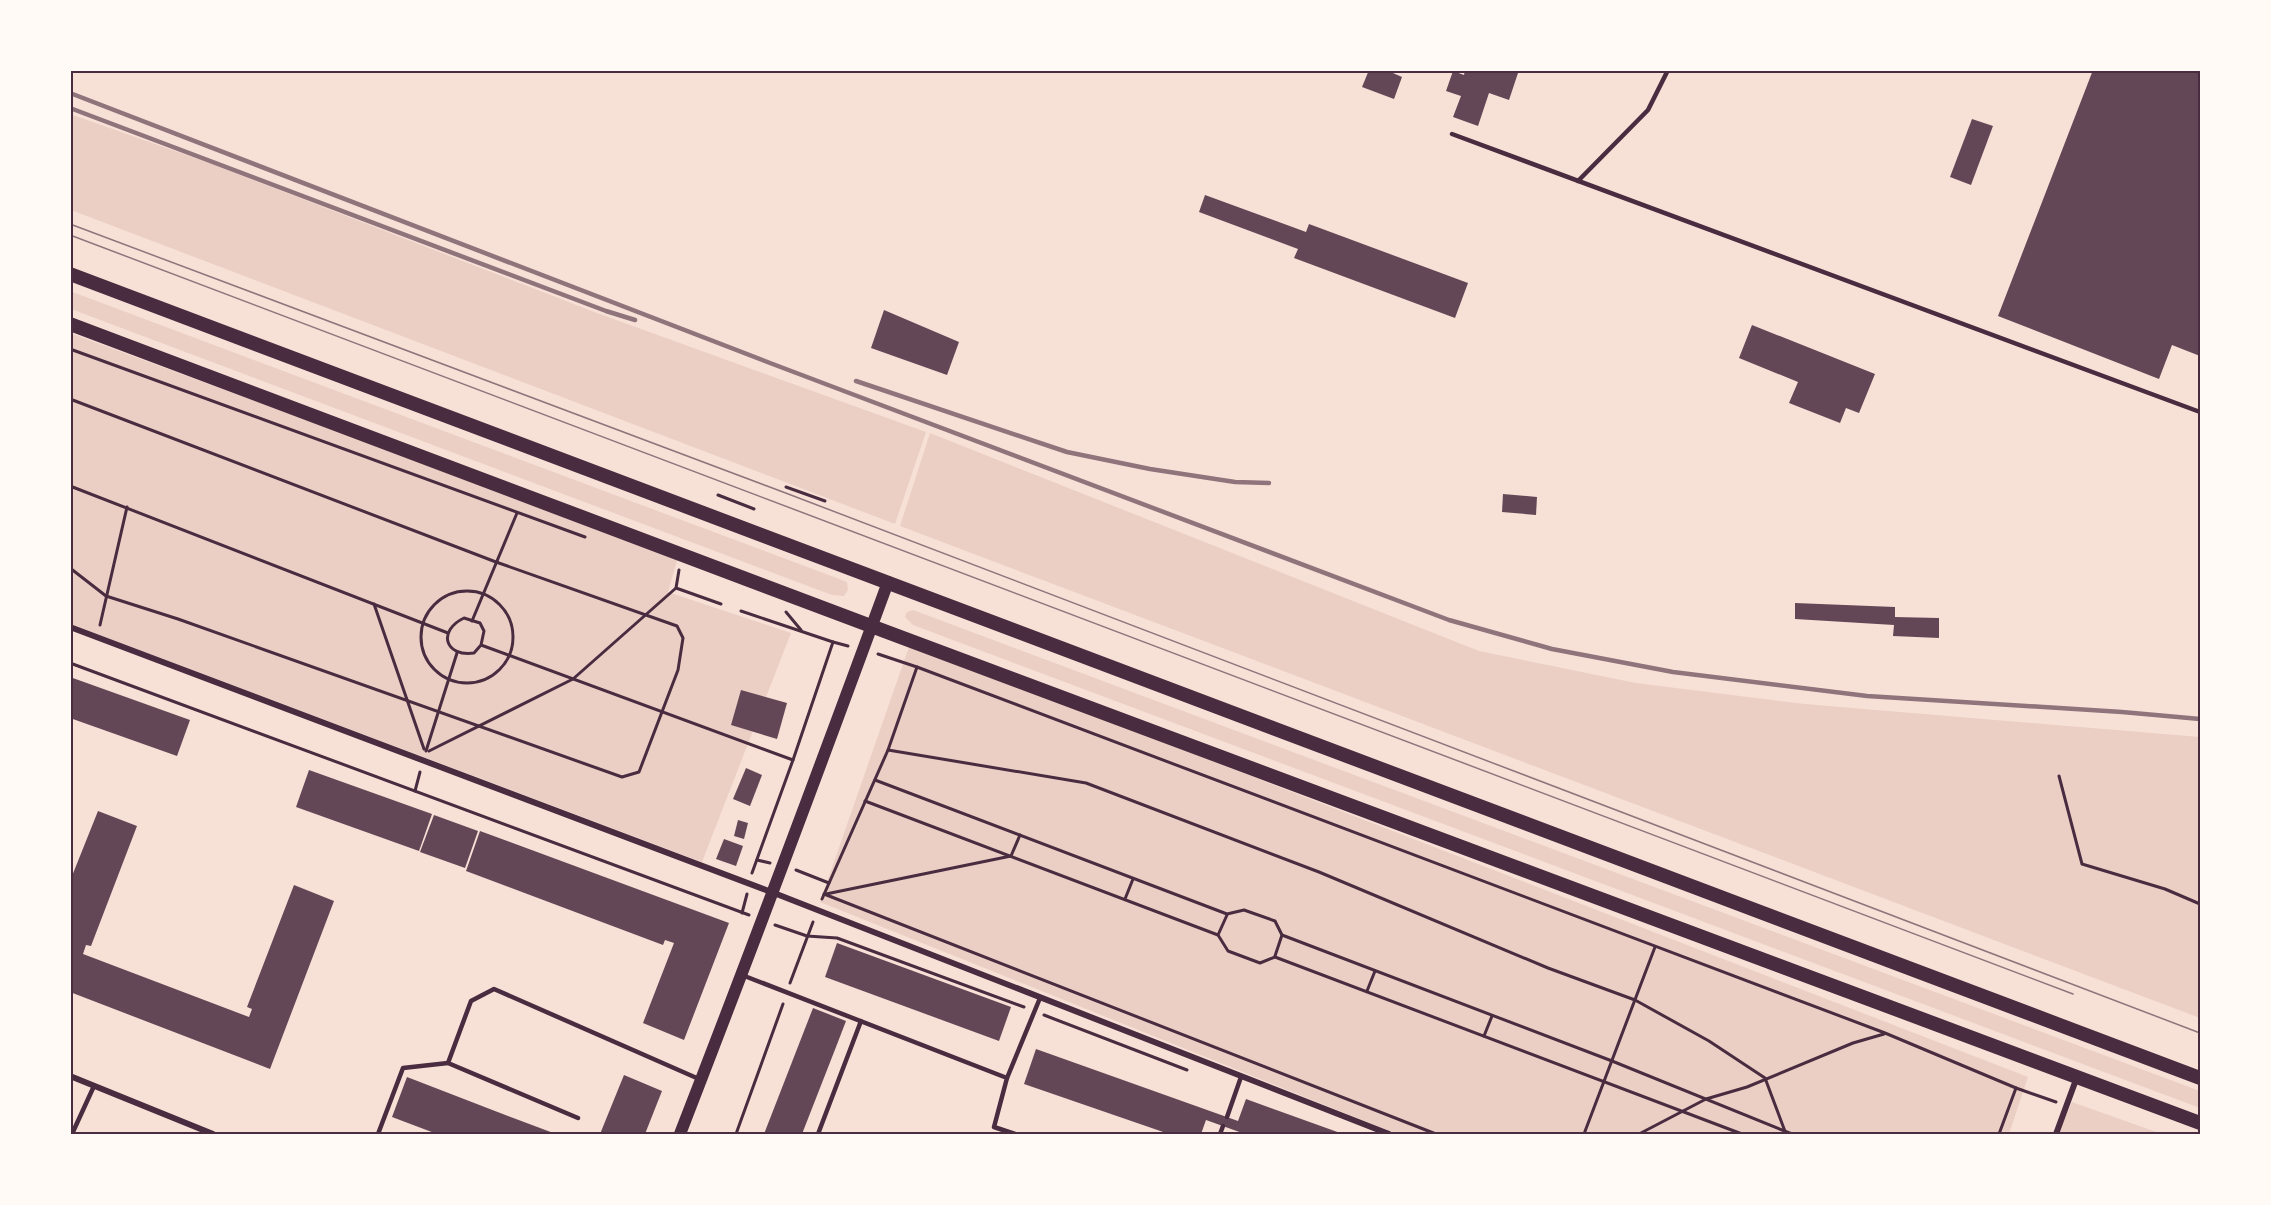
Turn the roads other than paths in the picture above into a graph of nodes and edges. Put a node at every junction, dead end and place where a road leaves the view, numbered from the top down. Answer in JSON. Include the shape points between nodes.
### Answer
{"nodes":[{"id":1,"x":1668,"y":70,"type":"edge"},
{"id":2,"x":1452,"y":135,"type":"dead end"},
{"id":3,"x":1578,"y":182,"type":"junction"},
{"id":4,"x":70,"y":273,"type":"edge"},
{"id":5,"x":70,"y":324,"type":"edge"},
{"id":6,"x":2200,"y":412,"type":"edge"},
{"id":7,"x":888,"y":582,"type":"junction"},
{"id":8,"x":871,"y":626,"type":"junction"},
{"id":9,"x":70,"y":627,"type":"edge"},
{"id":10,"x":774,"y":893,"type":"junction"},
{"id":11,"x":742,"y":975,"type":"junction"},
{"id":12,"x":1040,"y":998,"type":"junction"},
{"id":13,"x":861,"y":1021,"type":"junction"},
{"id":14,"x":448,"y":1063,"type":"junction"},
{"id":15,"x":70,"y":1076,"type":"edge"},
{"id":16,"x":2077,"y":1076,"type":"junction"},
{"id":17,"x":1241,"y":1077,"type":"junction"},
{"id":18,"x":1007,"y":1078,"type":"junction"},
{"id":19,"x":2200,"y":1078,"type":"edge"},
{"id":20,"x":701,"y":1080,"type":"junction"},
{"id":21,"x":94,"y":1086,"type":"junction"},
{"id":22,"x":1227,"y":1117,"type":"dead end"},
{"id":23,"x":579,"y":1118,"type":"dead end"},
{"id":24,"x":2200,"y":1123,"type":"edge"},
{"id":25,"x":1223,"y":1126,"type":"dead end"},
{"id":26,"x":72,"y":1134,"type":"edge"},
{"id":27,"x":213,"y":1134,"type":"edge"},
{"id":28,"x":378,"y":1134,"type":"edge"},
{"id":29,"x":680,"y":1134,"type":"edge"},
{"id":30,"x":818,"y":1134,"type":"edge"},
{"id":31,"x":1015,"y":1134,"type":"edge"},
{"id":32,"x":1220,"y":1134,"type":"edge"},
{"id":33,"x":1389,"y":1134,"type":"edge"},
{"id":34,"x":2056,"y":1134,"type":"edge"}],
"edges":[{"from":1,"to":3,"type":"lane","via":[[1648,110]]},
{"from":2,"to":3,"type":"lane"},
{"from":3,"to":6,"type":"lane"},
{"from":4,"to":7,"type":"main road"},
{"from":5,"to":8,"type":"main road"},
{"from":7,"to":8,"type":"main road"},
{"from":7,"to":19,"type":"main road"},
{"from":8,"to":10,"type":"main road"},
{"from":8,"to":16,"type":"main road"},
{"from":9,"to":10,"type":"street"},
{"from":10,"to":11,"type":"main road"},
{"from":10,"to":12,"type":"street"},
{"from":11,"to":13,"type":"lane"},
{"from":11,"to":20,"type":"main road"},
{"from":12,"to":17,"type":"street"},
{"from":12,"to":18,"type":"lane"},
{"from":13,"to":18,"type":"lane"},
{"from":13,"to":30,"type":"lane"},
{"from":14,"to":20,"type":"lane","via":[[471,1001],[494,989]]},
{"from":14,"to":23,"type":"lane"},
{"from":14,"to":28,"type":"lane","via":[[403,1068]]},
{"from":15,"to":21,"type":"street"},
{"from":16,"to":24,"type":"main road"},
{"from":16,"to":34,"type":"street"},
{"from":17,"to":22,"type":"lane"},
{"from":17,"to":33,"type":"street"},
{"from":18,"to":31,"type":"lane","via":[[994,1127]]},
{"from":20,"to":29,"type":"main road"},
{"from":21,"to":26,"type":"lane"},
{"from":21,"to":27,"type":"street"},
{"from":25,"to":32,"type":"lane"}]}
